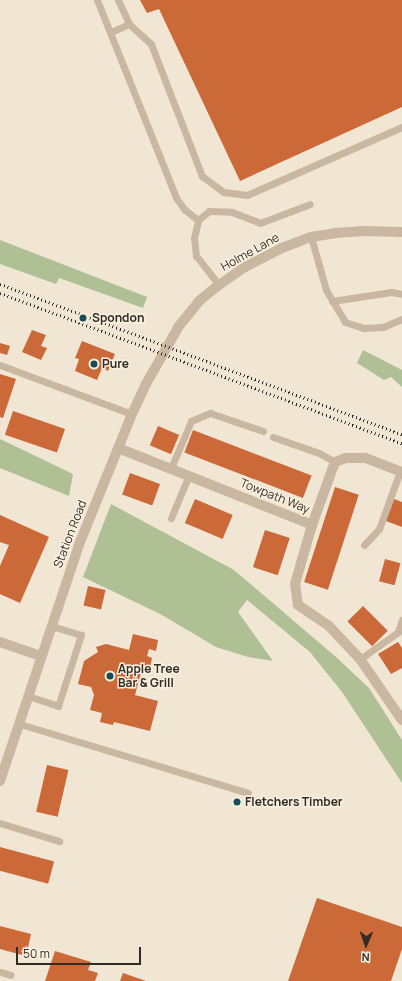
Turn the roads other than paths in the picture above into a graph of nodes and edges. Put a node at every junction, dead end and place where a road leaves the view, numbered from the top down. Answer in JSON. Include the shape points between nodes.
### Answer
{"nodes":[{"id":1,"x":97,"y":0,"type":"edge"},
{"id":2,"x":118,"y":0,"type":"edge"},
{"id":3,"x":129,"y":24,"type":"junction"},
{"id":4,"x":111,"y":32,"type":"junction"},
{"id":5,"x":402,"y":127,"type":"edge"},
{"id":6,"x":310,"y":204,"type":"dead end"},
{"id":7,"x":198,"y":220,"type":"junction"},
{"id":8,"x":402,"y":232,"type":"edge"},
{"id":9,"x":311,"y":238,"type":"junction"},
{"id":10,"x":219,"y":285,"type":"junction"},
{"id":11,"x":402,"y":294,"type":"edge"},
{"id":12,"x":332,"y":301,"type":"junction"},
{"id":13,"x":192,"y":310,"type":"joint"},
{"id":14,"x":402,"y":319,"type":"edge"},
{"id":15,"x":0,"y":365,"type":"edge"},
{"id":16,"x":132,"y":414,"type":"junction"},
{"id":17,"x":263,"y":431,"type":"dead end"},
{"id":18,"x":274,"y":437,"type":"dead end"},
{"id":19,"x":118,"y":448,"type":"junction"},
{"id":20,"x":335,"y":462,"type":"junction"},
{"id":21,"x":171,"y":468,"type":"junction"},
{"id":22,"x":401,"y":472,"type":"edge"},
{"id":23,"x":189,"y":475,"type":"junction"},
{"id":24,"x":171,"y":518,"type":"dead end"},
{"id":25,"x":312,"y":524,"type":"junction"},
{"id":26,"x":364,"y":545,"type":"dead end"},
{"id":27,"x":402,"y":620,"type":"edge"},
{"id":28,"x":51,"y":626,"type":"junction"},
{"id":29,"x":0,"y":642,"type":"edge"},
{"id":30,"x":41,"y":656,"type":"junction"},
{"id":31,"x":360,"y":660,"type":"junction"},
{"id":32,"x":28,"y":696,"type":"junction"},
{"id":33,"x":402,"y":720,"type":"edge"},
{"id":34,"x":20,"y":724,"type":"junction"},
{"id":35,"x":0,"y":781,"type":"edge"},
{"id":36,"x":248,"y":793,"type":"dead end"},
{"id":37,"x":0,"y":823,"type":"edge"},
{"id":38,"x":59,"y":841,"type":"dead end"},
{"id":39,"x":0,"y":972,"type":"edge"},
{"id":40,"x":11,"y":975,"type":"dead end"}],
"edges":[{"from":1,"to":4,"type":"lane"},
{"from":2,"to":3,"type":"lane"},
{"from":3,"to":4,"type":"lane"},
{"from":3,"to":5,"type":"lane","via":[[151,44],[202,176],[223,192],[247,195]]},
{"from":4,"to":7,"type":"lane","via":[[176,198],[185,210]]},
{"from":6,"to":7,"type":"lane","via":[[260,223],[232,212],[209,211]]},
{"from":7,"to":10,"type":"lane","via":[[194,238],[196,256]]},
{"from":8,"to":9,"type":"street","name":"Holme Lane","via":[[361,231]]},
{"from":9,"to":10,"type":"street","name":"Holme Lane","via":[[259,259]]},
{"from":9,"to":12,"type":"lane","via":[[326,290]]},
{"from":10,"to":13,"type":"street","name":"Holme Lane"},
{"from":11,"to":12,"type":"lane","via":[[391,292]]},
{"from":12,"to":14,"type":"lane","via":[[345,322],[364,328],[383,327]]},
{"from":13,"to":16,"type":"street","name":"Station Road","via":[[166,346]]},
{"from":15,"to":16,"type":"lane"},
{"from":16,"to":19,"type":"street","name":"Station Road"},
{"from":17,"to":21,"type":"lane","via":[[210,412],[191,421]]},
{"from":18,"to":20,"type":"lane","via":[[319,453]]},
{"from":19,"to":21,"type":"street","name":"Towpath Way"},
{"from":19,"to":28,"type":"street","name":"Station Road","via":[[80,542]]},
{"from":20,"to":22,"type":"street","via":[[346,458],[365,458]]},
{"from":20,"to":25,"type":"street"},
{"from":21,"to":23,"type":"street","name":"Towpath Way"},
{"from":22,"to":26,"type":"lane","via":[[378,529]]},
{"from":23,"to":24,"type":"lane"},
{"from":23,"to":25,"type":"street","name":"Towpath Way"},
{"from":25,"to":31,"type":"street","name":"Towpath Way","via":[[295,584],[298,605],[328,625]]},
{"from":27,"to":31,"type":"lane","via":[[398,632]]},
{"from":28,"to":30,"type":"street","name":"Station Road"},
{"from":28,"to":32,"type":"lane","via":[[81,635],[58,706]]},
{"from":29,"to":30,"type":"street"},
{"from":30,"to":32,"type":"street","name":"Station Road"},
{"from":31,"to":33,"type":"street","name":"Towpath Way"},
{"from":32,"to":34,"type":"street","name":"Station Road"},
{"from":34,"to":35,"type":"street","name":"Station Road"},
{"from":34,"to":36,"type":"lane"},
{"from":37,"to":38,"type":"lane"},
{"from":39,"to":40,"type":"lane"}]}
